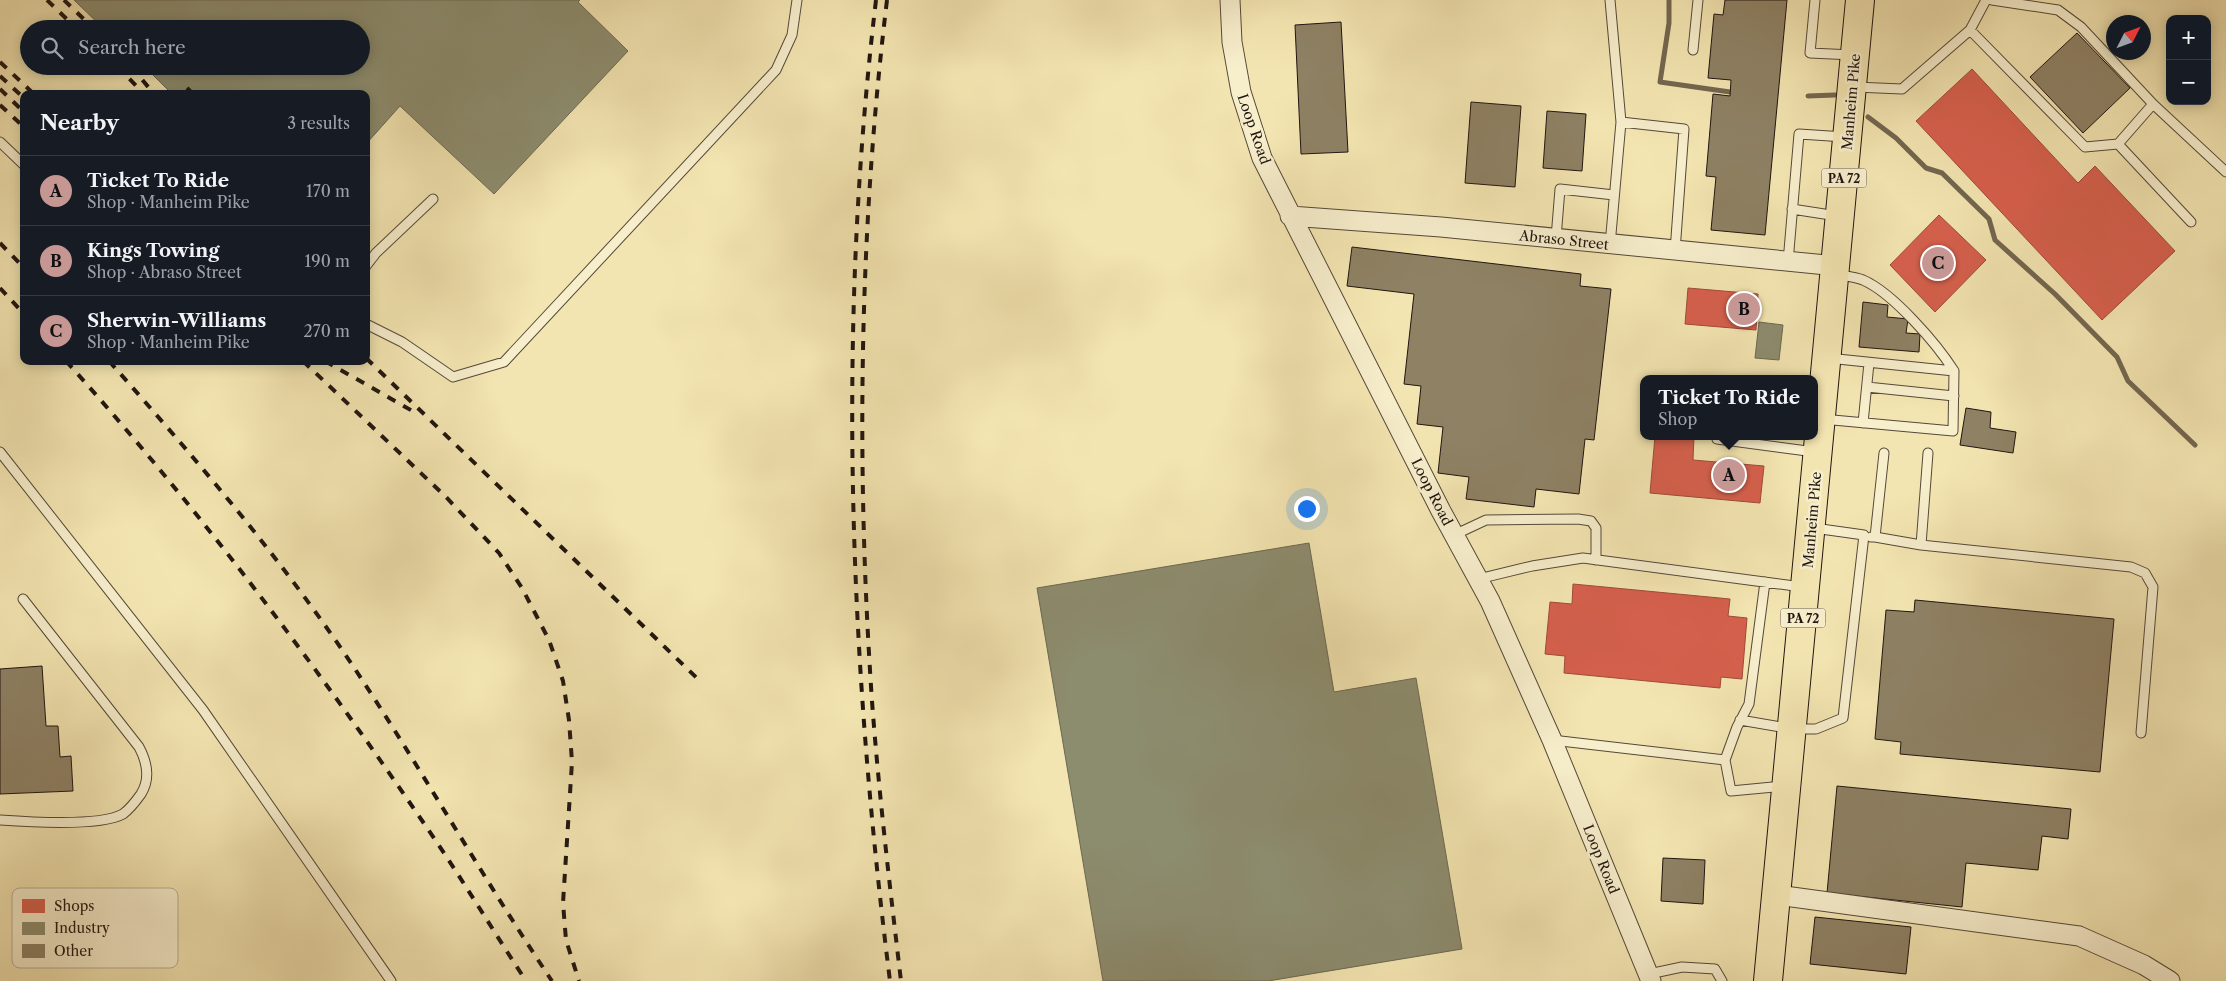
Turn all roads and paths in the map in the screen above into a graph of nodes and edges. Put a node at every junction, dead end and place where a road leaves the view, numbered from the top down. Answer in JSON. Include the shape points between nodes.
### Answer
{"nodes":[{"id":1,"x":797,"y":0,"type":"edge"},
{"id":2,"x":1230,"y":0,"type":"edge"},
{"id":3,"x":1610,"y":0,"type":"edge"},
{"id":4,"x":1698,"y":0,"type":"edge"},
{"id":5,"x":1816,"y":0,"type":"edge"},
{"id":6,"x":1860,"y":0,"type":"edge"},
{"id":7,"x":1986,"y":0,"type":"edge"},
{"id":8,"x":1992,"y":0,"type":"edge"},
{"id":9,"x":1970,"y":30,"type":"junction"},
{"id":10,"x":1694,"y":50,"type":"dead end"},
{"id":11,"x":1855,"y":55,"type":"junction"},
{"id":12,"x":1853,"y":87,"type":"junction"},
{"id":13,"x":2153,"y":104,"type":"junction"},
{"id":14,"x":1621,"y":122,"type":"junction"},
{"id":15,"x":1848,"y":137,"type":"junction"},
{"id":16,"x":0,"y":142,"type":"edge"},
{"id":17,"x":2118,"y":144,"type":"junction"},
{"id":18,"x":20,"y":161,"type":"edge"},
{"id":19,"x":2226,"y":172,"type":"edge"},
{"id":20,"x":1614,"y":195,"type":"junction"},
{"id":21,"x":433,"y":199,"type":"dead end"},
{"id":22,"x":1792,"y":209,"type":"junction"},
{"id":23,"x":1290,"y":216,"type":"junction"},
{"id":24,"x":1841,"y":216,"type":"junction"},
{"id":25,"x":2191,"y":222,"type":"dead end"},
{"id":26,"x":1556,"y":238,"type":"junction"},
{"id":27,"x":1610,"y":245,"type":"junction"},
{"id":28,"x":1674,"y":251,"type":"junction"},
{"id":29,"x":370,"y":261,"type":"edge"},
{"id":30,"x":1788,"y":262,"type":"junction"},
{"id":31,"x":1836,"y":270,"type":"junction"},
{"id":32,"x":370,"y":326,"type":"edge"},
{"id":33,"x":1828,"y":358,"type":"junction"},
{"id":34,"x":1869,"y":362,"type":"junction"},
{"id":35,"x":1954,"y":371,"type":"junction"},
{"id":36,"x":1866,"y":387,"type":"junction"},
{"id":37,"x":1954,"y":396,"type":"junction"},
{"id":38,"x":1820,"y":412,"type":"edge"},
{"id":39,"x":1863,"y":423,"type":"junction"},
{"id":40,"x":1724,"y":440,"type":"edge"},
{"id":41,"x":0,"y":452,"type":"edge"},
{"id":42,"x":1819,"y":453,"type":"junction"},
{"id":43,"x":1928,"y":453,"type":"dead end"},
{"id":44,"x":1884,"y":454,"type":"dead end"},
{"id":45,"x":1812,"y":528,"type":"junction"},
{"id":46,"x":1454,"y":534,"type":"junction"},
{"id":47,"x":1864,"y":535,"type":"junction"},
{"id":48,"x":1875,"y":537,"type":"junction"},
{"id":49,"x":1921,"y":545,"type":"junction"},
{"id":50,"x":1596,"y":560,"type":"junction"},
{"id":51,"x":1478,"y":580,"type":"junction"},
{"id":52,"x":1765,"y":582,"type":"junction"},
{"id":53,"x":1806,"y":587,"type":"junction"},
{"id":54,"x":23,"y":599,"type":"dead end"},
{"id":55,"x":1740,"y":720,"type":"junction"},
{"id":56,"x":1792,"y":729,"type":"junction"},
{"id":57,"x":2141,"y":732,"type":"dead end"},
{"id":58,"x":1552,"y":740,"type":"junction"},
{"id":59,"x":1724,"y":760,"type":"junction"},
{"id":60,"x":1787,"y":786,"type":"junction"},
{"id":61,"x":0,"y":820,"type":"edge"},
{"id":62,"x":1776,"y":895,"type":"junction"},
{"id":63,"x":1650,"y":978,"type":"edge"},
{"id":64,"x":391,"y":981,"type":"edge"},
{"id":65,"x":1722,"y":981,"type":"edge"},
{"id":66,"x":1768,"y":981,"type":"edge"},
{"id":67,"x":2170,"y":981,"type":"edge"}],
"edges":[{"from":1,"to":32,"type":"lane","via":[[792,35],[776,70],[504,362],[453,377],[402,342]]},
{"from":2,"to":23,"type":"street","name":"Loop Road","via":[[1232,42],[1241,92],[1262,158]]},
{"from":3,"to":14,"type":"lane"},
{"from":4,"to":10,"type":"lane"},
{"from":5,"to":11,"type":"lane","via":[[1810,53]]},
{"from":6,"to":11,"type":"main road","name":"Manheim Pike","number":"PA 72"},
{"from":7,"to":9,"type":"lane"},
{"from":8,"to":13,"type":"lane","via":[[2058,10],[2081,27]]},
{"from":9,"to":12,"type":"lane","via":[[1902,89]]},
{"from":9,"to":17,"type":"lane","via":[[2085,147]]},
{"from":11,"to":12,"type":"main road","name":"Manheim Pike","number":"PA 72"},
{"from":12,"to":15,"type":"main road","name":"Manheim Pike","number":"PA 72"},
{"from":13,"to":17,"type":"lane"},
{"from":13,"to":19,"type":"lane"},
{"from":14,"to":20,"type":"lane"},
{"from":14,"to":28,"type":"lane","via":[[1684,130]]},
{"from":15,"to":22,"type":"lane","via":[[1799,134]]},
{"from":15,"to":24,"type":"main road","name":"Manheim Pike","number":"PA 72"},
{"from":16,"to":18,"type":"lane"},
{"from":17,"to":25,"type":"lane"},
{"from":20,"to":26,"type":"lane","via":[[1560,189]]},
{"from":20,"to":27,"type":"lane"},
{"from":21,"to":29,"type":"lane"},
{"from":22,"to":24,"type":"lane"},
{"from":22,"to":30,"type":"lane"},
{"from":23,"to":26,"type":"street","name":"Abraso Street"},
{"from":23,"to":46,"type":"street","name":"Loop Road"},
{"from":24,"to":31,"type":"main road","name":"Manheim Pike","number":"PA 72"},
{"from":26,"to":27,"type":"street","name":"Abraso Street"},
{"from":27,"to":28,"type":"street","name":"Abraso Street"},
{"from":28,"to":30,"type":"street","name":"Abraso Street"},
{"from":30,"to":31,"type":"street","name":"Abraso Street"},
{"from":31,"to":33,"type":"main road","name":"Manheim Pike","number":"PA 72"},
{"from":31,"to":35,"type":"lane","via":[[1864,281],[1892,300],[1930,337]]},
{"from":33,"to":34,"type":"lane"},
{"from":33,"to":38,"type":"main road","name":"Manheim Pike","number":"PA 72"},
{"from":34,"to":35,"type":"lane"},
{"from":34,"to":36,"type":"lane"},
{"from":35,"to":37,"type":"lane"},
{"from":36,"to":37,"type":"lane"},
{"from":36,"to":39,"type":"lane"},
{"from":37,"to":39,"type":"lane","via":[[1953,431]]},
{"from":38,"to":39,"type":"lane"},
{"from":38,"to":42,"type":"main road","name":"Manheim Pike","number":"PA 72"},
{"from":40,"to":42,"type":"lane"},
{"from":41,"to":64,"type":"lane","via":[[203,710]]},
{"from":42,"to":45,"type":"main road","name":"Manheim Pike","number":"PA 72"},
{"from":43,"to":49,"type":"lane"},
{"from":44,"to":48,"type":"lane"},
{"from":45,"to":47,"type":"lane"},
{"from":45,"to":53,"type":"main road","name":"Manheim Pike","number":"PA 72"},
{"from":46,"to":50,"type":"lane","via":[[1486,520],[1591,521],[1596,528]]},
{"from":46,"to":51,"type":"street","name":"Loop Road"},
{"from":47,"to":48,"type":"lane"},
{"from":47,"to":56,"type":"lane","via":[[1843,718],[1816,729]]},
{"from":48,"to":49,"type":"lane"},
{"from":49,"to":57,"type":"lane","via":[[2131,567],[2145,573],[2152,587]]},
{"from":50,"to":51,"type":"lane","via":[[1583,558],[1532,566]]},
{"from":50,"to":52,"type":"lane"},
{"from":51,"to":58,"type":"street","name":"Loop Road"},
{"from":52,"to":53,"type":"lane"},
{"from":52,"to":55,"type":"lane","via":[[1749,704]]},
{"from":53,"to":56,"type":"main road","name":"Manheim Pike","number":"PA 72"},
{"from":54,"to":61,"type":"lane","via":[[139,747],[146,760],[148,774],[136,802],[111,819],[54,823]]},
{"from":55,"to":56,"type":"lane"},
{"from":55,"to":59,"type":"lane"},
{"from":56,"to":60,"type":"main road","name":"Manheim Pike","number":"PA 72"},
{"from":58,"to":59,"type":"lane"},
{"from":58,"to":63,"type":"street","name":"Loop Road"},
{"from":59,"to":60,"type":"lane","via":[[1730,791]]},
{"from":60,"to":62,"type":"main road","name":"Manheim Pike","number":"PA 72"},
{"from":62,"to":66,"type":"main road","name":"Manheim Pike","number":"PA 72"},
{"from":62,"to":67,"type":"street","via":[[2079,936],[2144,965]]},
{"from":63,"to":65,"type":"lane","via":[[1682,967],[1715,969]]}]}
